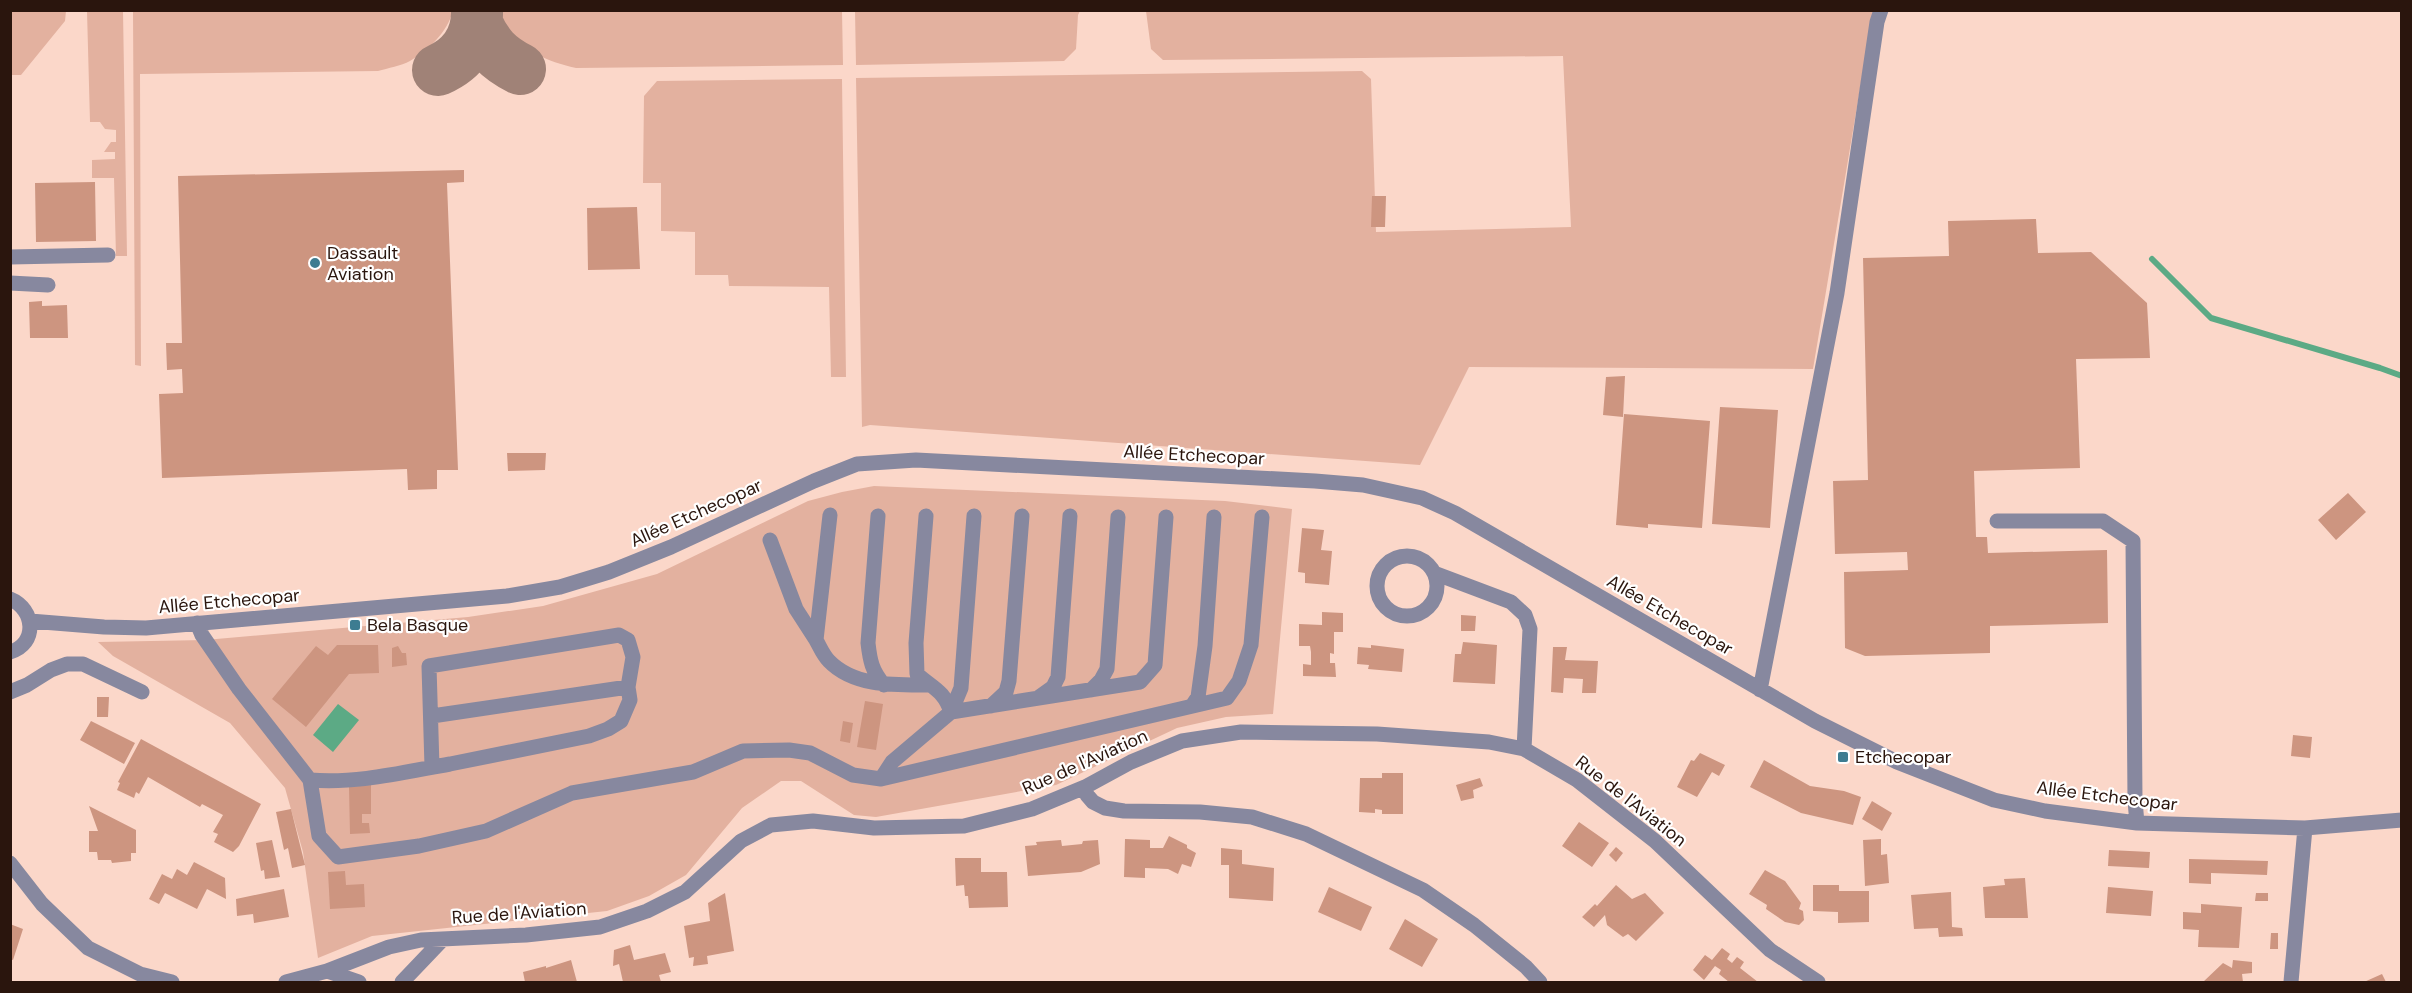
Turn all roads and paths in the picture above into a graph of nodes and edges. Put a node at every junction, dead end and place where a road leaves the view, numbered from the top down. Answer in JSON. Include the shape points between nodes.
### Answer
{"nodes":[{"id":1,"x":1881,"y":10,"type":"edge"},
{"id":2,"x":108,"y":255,"type":"dead end"},
{"id":3,"x":10,"y":257,"type":"edge"},
{"id":4,"x":10,"y":283,"type":"edge"},
{"id":5,"x":48,"y":285,"type":"dead end"},
{"id":6,"x":830,"y":515,"type":"dead end"},
{"id":7,"x":878,"y":516,"type":"dead end"},
{"id":8,"x":926,"y":516,"type":"dead end"},
{"id":9,"x":974,"y":516,"type":"dead end"},
{"id":10,"x":1022,"y":516,"type":"dead end"},
{"id":11,"x":1070,"y":516,"type":"dead end"},
{"id":12,"x":1118,"y":517,"type":"dead end"},
{"id":13,"x":1166,"y":517,"type":"dead end"},
{"id":14,"x":1214,"y":517,"type":"dead end"},
{"id":15,"x":1262,"y":517,"type":"dead end"},
{"id":16,"x":1997,"y":522,"type":"dead end"},
{"id":17,"x":770,"y":540,"type":"dead end"},
{"id":18,"x":1434,"y":573,"type":"dead end"},
{"id":19,"x":10,"y":599,"type":"edge"},
{"id":20,"x":30,"y":621,"type":"junction"},
{"id":21,"x":197,"y":624,"type":"junction"},
{"id":22,"x":816,"y":640,"type":"junction"},
{"id":23,"x":10,"y":652,"type":"edge"},
{"id":24,"x":884,"y":685,"type":"junction"},
{"id":25,"x":929,"y":685,"type":"junction"},
{"id":26,"x":628,"y":687,"type":"junction"},
{"id":27,"x":1091,"y":690,"type":"junction"},
{"id":28,"x":1760,"y":690,"type":"junction"},
{"id":29,"x":10,"y":692,"type":"edge"},
{"id":30,"x":142,"y":692,"type":"dead end"},
{"id":31,"x":1036,"y":699,"type":"junction"},
{"id":32,"x":991,"y":706,"type":"junction"},
{"id":33,"x":1192,"y":706,"type":"junction"},
{"id":34,"x":951,"y":711,"type":"junction"},
{"id":35,"x":432,"y":716,"type":"junction"},
{"id":36,"x":1524,"y":749,"type":"junction"},
{"id":37,"x":432,"y":767,"type":"junction"},
{"id":38,"x":881,"y":779,"type":"junction"},
{"id":39,"x":310,"y":780,"type":"junction"},
{"id":40,"x":1085,"y":787,"type":"junction"},
{"id":41,"x":2402,"y":820,"type":"edge"},
{"id":42,"x":2137,"y":823,"type":"junction"},
{"id":43,"x":2305,"y":828,"type":"junction"},
{"id":44,"x":10,"y":863,"type":"edge"},
{"id":45,"x":443,"y":939,"type":"junction"},
{"id":46,"x":327,"y":971,"type":"junction"},
{"id":47,"x":172,"y":982,"type":"edge"},
{"id":48,"x":286,"y":982,"type":"edge"},
{"id":49,"x":359,"y":982,"type":"edge"},
{"id":50,"x":402,"y":982,"type":"edge"},
{"id":51,"x":1540,"y":982,"type":"edge"},
{"id":52,"x":1818,"y":982,"type":"edge"},
{"id":53,"x":2291,"y":982,"type":"edge"}],
"edges":[{"from":1,"to":28,"type":"street","via":[[1838,293]]},
{"from":2,"to":3,"type":"street"},
{"from":4,"to":5,"type":"street"},
{"from":6,"to":22,"type":"street"},
{"from":7,"to":24,"type":"street","via":[[868,643],[874,674]]},
{"from":8,"to":25,"type":"street","via":[[916,643],[917,674]]},
{"from":9,"to":34,"type":"street","via":[[961,688]]},
{"from":10,"to":32,"type":"street","via":[[1009,681],[1006,692]]},
{"from":11,"to":31,"type":"street","via":[[1058,677],[1053,687]]},
{"from":12,"to":27,"type":"street","via":[[1107,669]]},
{"from":13,"to":27,"type":"street","via":[[1155,665],[1140,682]]},
{"from":14,"to":33,"type":"street","via":[[1205,646],[1198,697]]},
{"from":15,"to":33,"type":"street","via":[[1251,645],[1239,681],[1227,698]]},
{"from":16,"to":42,"type":"street","via":[[2103,522],[2133,541]]},
{"from":17,"to":22,"type":"street","via":[[796,609]]},
{"from":18,"to":36,"type":"street","via":[[1511,602],[1525,615],[1530,629]]},
{"from":19,"to":20,"type":"street","via":[[26,610]]},
{"from":20,"to":21,"type":"street","name":"Allée Etchecopar","via":[[146,628]]},
{"from":20,"to":23,"type":"street","via":[[25,643]]},
{"from":21,"to":28,"type":"street","name":"Allée Etchecopar","via":[[507,596],[560,587],[671,548],[857,464],[916,460],[1315,481],[1412,495],[1455,513]]},
{"from":21,"to":39,"type":"street","via":[[239,689]]},
{"from":22,"to":24,"type":"street","via":[[836,667]]},
{"from":24,"to":25,"type":"street"},
{"from":25,"to":34,"type":"street","via":[[940,690]]},
{"from":26,"to":35,"type":"street"},
{"from":26,"to":35,"type":"street","via":[[633,657],[628,640],[620,634],[429,666]]},
{"from":26,"to":37,"type":"street","via":[[630,700],[621,721],[608,729]]},
{"from":27,"to":31,"type":"street"},
{"from":28,"to":42,"type":"street","name":"Allée Etchecopar","via":[[1897,762],[1994,800]]},
{"from":29,"to":30,"type":"street","via":[[67,664],[83,664]]},
{"from":31,"to":32,"type":"street"},
{"from":32,"to":34,"type":"street"},
{"from":33,"to":38,"type":"street"},
{"from":34,"to":38,"type":"street","via":[[892,762]]},
{"from":35,"to":37,"type":"street"},
{"from":36,"to":40,"type":"street","name":"Rue de l'Aviation","via":[[1489,742],[1377,734],[1241,732],[1182,741]]},
{"from":36,"to":52,"type":"street","name":"Rue de l'Aviation","via":[[1577,780],[1655,842],[1770,950]]},
{"from":37,"to":39,"type":"street","via":[[338,782]]},
{"from":38,"to":39,"type":"street","via":[[853,775],[810,753],[743,752],[693,772],[572,793],[486,831],[418,846],[338,857],[319,836]]},
{"from":40,"to":45,"type":"street","name":"Rue de l'Aviation","via":[[1032,809],[964,826],[874,828],[813,821],[771,825],[741,841],[685,892],[647,911],[600,927]]},
{"from":40,"to":51,"type":"street","via":[[1093,802],[1105,808],[1252,817],[1306,834],[1423,891],[1474,925]]},
{"from":41,"to":43,"type":"street"},
{"from":42,"to":43,"type":"street","name":"Allée Etchecopar"},
{"from":43,"to":53,"type":"street"},
{"from":44,"to":47,"type":"street","via":[[42,904],[88,948],[140,974]]},
{"from":45,"to":46,"type":"street","name":"Rue de l'Aviation","via":[[389,947]]},
{"from":45,"to":50,"type":"street"},
{"from":46,"to":48,"type":"street","name":"Rue de l'Aviation"},
{"from":46,"to":49,"type":"street"}]}
